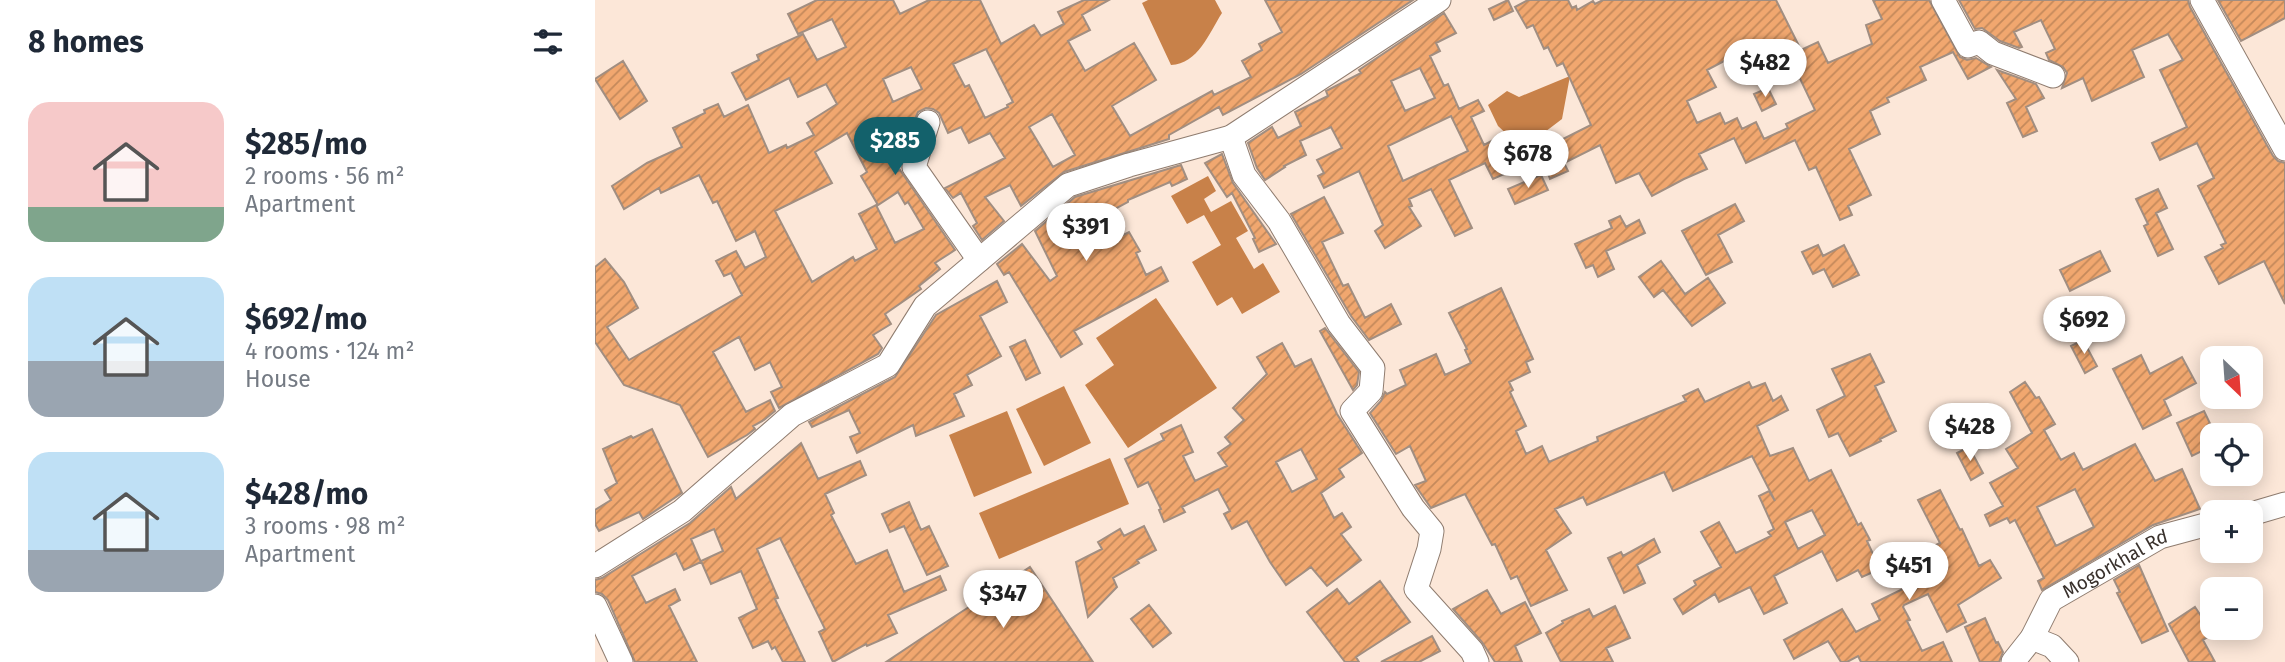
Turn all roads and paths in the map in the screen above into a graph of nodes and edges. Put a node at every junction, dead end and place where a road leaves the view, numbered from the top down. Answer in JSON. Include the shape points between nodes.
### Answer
{"nodes":[{"id":1,"x":1439,"y":0,"type":"edge"},
{"id":2,"x":1943,"y":0,"type":"edge"},
{"id":3,"x":2202,"y":0,"type":"edge"},
{"id":4,"x":2053,"y":76,"type":"dead end"},
{"id":5,"x":928,"y":122,"type":"dead end"},
{"id":6,"x":1231,"y":137,"type":"junction"},
{"id":7,"x":2285,"y":149,"type":"edge"},
{"id":8,"x":979,"y":260,"type":"junction"},
{"id":9,"x":2285,"y":504,"type":"edge"},
{"id":10,"x":2263,"y":510,"type":"edge"},
{"id":11,"x":2200,"y":526,"type":"edge"},
{"id":12,"x":595,"y":566,"type":"edge"},
{"id":13,"x":595,"y":606,"type":"edge"},
{"id":14,"x":2032,"y":638,"type":"junction"},
{"id":15,"x":621,"y":662,"type":"edge"},
{"id":16,"x":1477,"y":662,"type":"edge"},
{"id":17,"x":2013,"y":662,"type":"edge"},
{"id":18,"x":2067,"y":662,"type":"edge"}],
"edges":[{"from":1,"to":6,"type":"street"},
{"from":2,"to":4,"type":"street","via":[[1968,46],[1979,41],[1993,53]]},
{"from":3,"to":7,"type":"street"},
{"from":5,"to":8,"type":"street","via":[[914,167]]},
{"from":6,"to":8,"type":"street","via":[[1068,185]]},
{"from":6,"to":16,"type":"street","via":[[1244,175],[1279,221],[1339,324],[1373,368],[1371,391],[1352,411],[1432,531],[1416,589]]},
{"from":8,"to":12,"type":"street","via":[[925,306],[888,365],[792,415],[682,511]]},
{"from":9,"to":10,"type":"street"},
{"from":11,"to":14,"type":"street","name":"Mogorkhal Rd","via":[[2160,537],[2051,600]]},
{"from":13,"to":15,"type":"street"},
{"from":14,"to":17,"type":"street","name":"Mogorkhal Rd"},
{"from":14,"to":18,"type":"street","via":[[2052,646]]}]}
